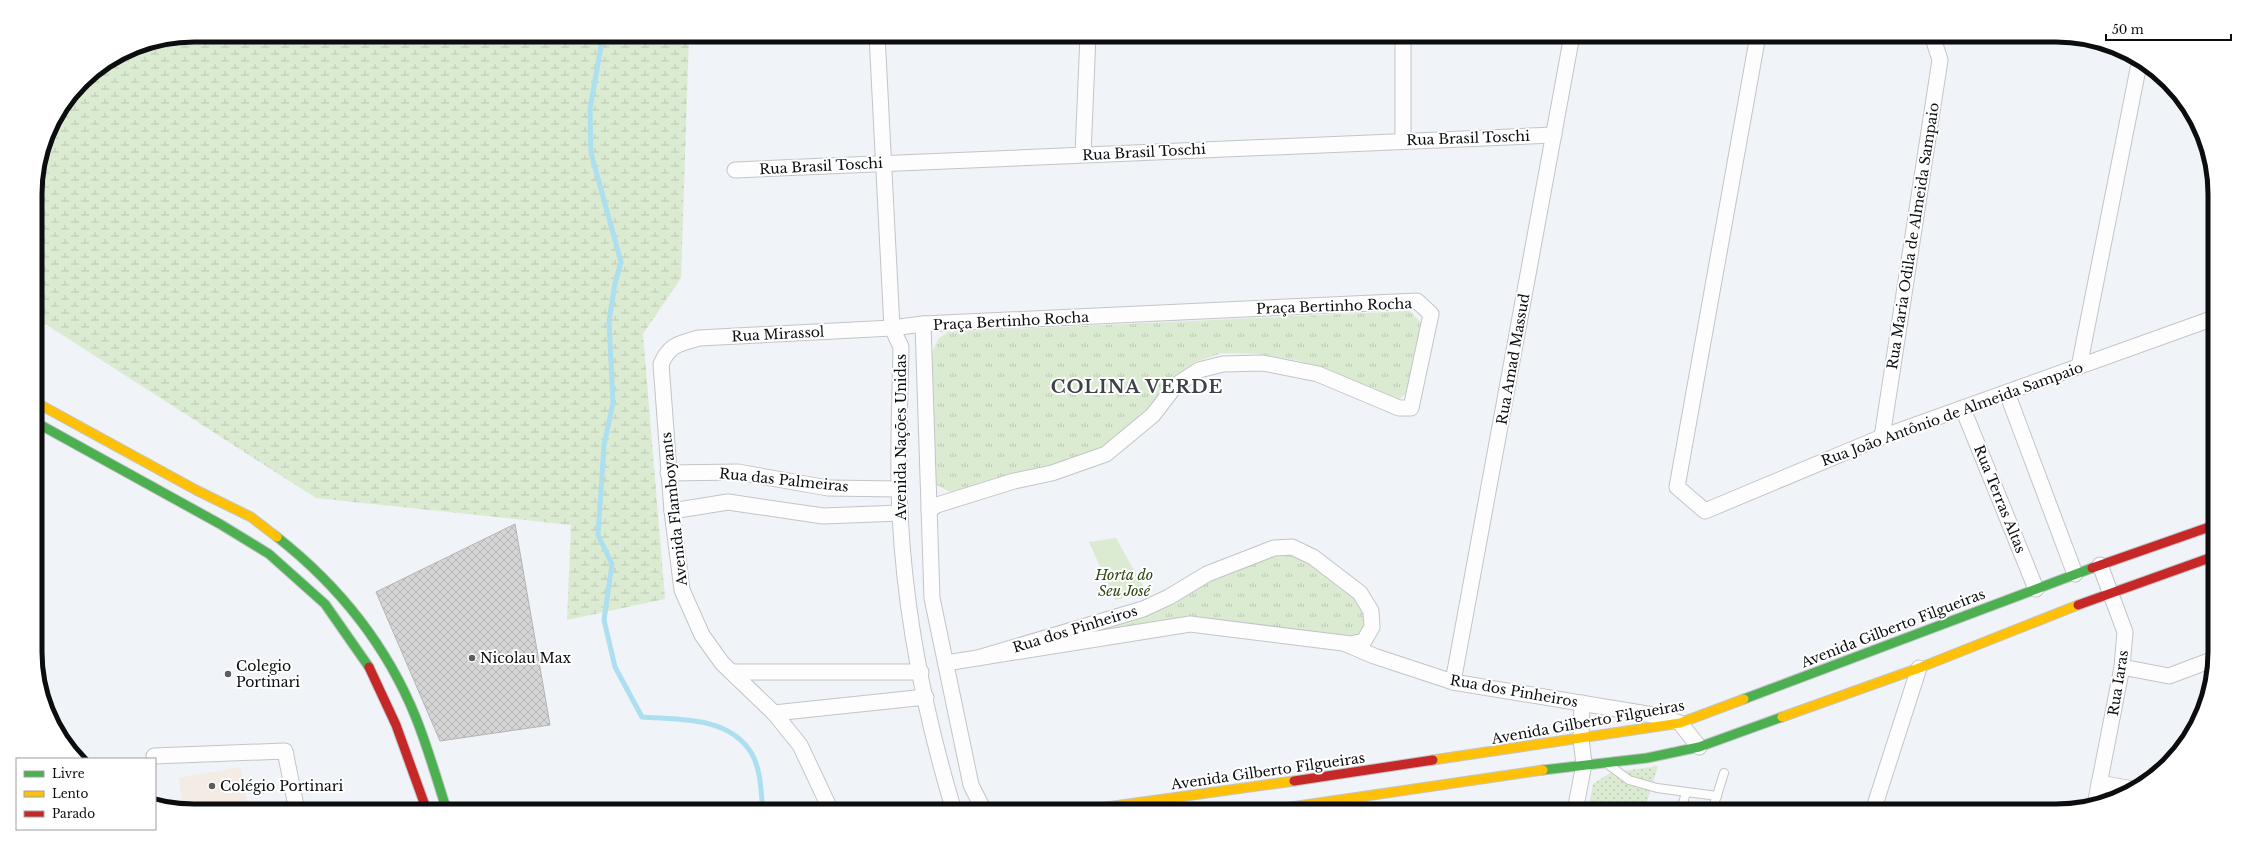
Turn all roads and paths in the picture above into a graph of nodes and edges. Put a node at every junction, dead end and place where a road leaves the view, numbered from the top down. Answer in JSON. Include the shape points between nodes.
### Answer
{"nodes":[{"id":1,"x":877,"y":42,"type":"edge"},
{"id":2,"x":1088,"y":42,"type":"edge"},
{"id":3,"x":1402,"y":42,"type":"edge"},
{"id":4,"x":1571,"y":42,"type":"edge"},
{"id":5,"x":1757,"y":42,"type":"edge"},
{"id":6,"x":1934,"y":42,"type":"edge"},
{"id":7,"x":2139,"y":67,"type":"edge"},
{"id":8,"x":1554,"y":135,"type":"junction"},
{"id":9,"x":1404,"y":140,"type":"junction"},
{"id":10,"x":1083,"y":154,"type":"junction"},
{"id":11,"x":884,"y":163,"type":"junction"},
{"id":12,"x":735,"y":170,"type":"dead end"},
{"id":13,"x":2208,"y":320,"type":"edge"},
{"id":14,"x":923,"y":324,"type":"junction"},
{"id":15,"x":892,"y":328,"type":"junction"},
{"id":16,"x":667,"y":352,"type":"joint"},
{"id":17,"x":2079,"y":367,"type":"junction"},
{"id":18,"x":2007,"y":393,"type":"junction"},
{"id":19,"x":42,"y":406,"type":"edge"},
{"id":20,"x":1963,"y":409,"type":"junction"},
{"id":21,"x":42,"y":427,"type":"edge"},
{"id":22,"x":1882,"y":437,"type":"junction"},
{"id":23,"x":668,"y":473,"type":"junction"},
{"id":24,"x":900,"y":489,"type":"junction"},
{"id":25,"x":929,"y":510,"type":"junction"},
{"id":26,"x":672,"y":511,"type":"junction"},
{"id":27,"x":900,"y":513,"type":"junction"},
{"id":28,"x":2208,"y":527,"type":"edge"},
{"id":29,"x":2208,"y":558,"type":"edge"},
{"id":30,"x":2100,"y":565,"type":"junction"},
{"id":31,"x":2075,"y":574,"type":"junction"},
{"id":32,"x":2036,"y":589,"type":"junction"},
{"id":33,"x":2110,"y":593,"type":"junction"},
{"id":34,"x":1345,"y":643,"type":"junction"},
{"id":35,"x":978,"y":658,"type":"junction"},
{"id":36,"x":2208,"y":661,"type":"edge"},
{"id":37,"x":946,"y":663,"type":"junction"},
{"id":38,"x":2122,"y":667,"type":"junction"},
{"id":39,"x":1919,"y":668,"type":"junction"},
{"id":40,"x":732,"y":672,"type":"junction"},
{"id":41,"x":921,"y":672,"type":"junction"},
{"id":42,"x":1453,"y":682,"type":"junction"},
{"id":43,"x":926,"y":697,"type":"junction"},
{"id":44,"x":1582,"y":703,"type":"junction"},
{"id":45,"x":774,"y":713,"type":"junction"},
{"id":46,"x":406,"y":721,"type":"junction"},
{"id":47,"x":1680,"y":723,"type":"junction"},
{"id":48,"x":1582,"y":739,"type":"junction"},
{"id":49,"x":1699,"y":747,"type":"junction"},
{"id":50,"x":154,"y":756,"type":"dead end"},
{"id":51,"x":1606,"y":763,"type":"junction"},
{"id":52,"x":1584,"y":764,"type":"junction"},
{"id":53,"x":1724,"y":773,"type":"dead end"},
{"id":54,"x":2099,"y":783,"type":"junction"},
{"id":55,"x":2124,"y":787,"type":"edge"},
{"id":56,"x":1686,"y":792,"type":"junction"},
{"id":57,"x":1717,"y":796,"type":"junction"},
{"id":58,"x":2096,"y":799,"type":"edge"},
{"id":59,"x":296,"y":804,"type":"edge"},
{"id":60,"x":425,"y":804,"type":"edge"},
{"id":61,"x":445,"y":804,"type":"edge"},
{"id":62,"x":828,"y":804,"type":"edge"},
{"id":63,"x":952,"y":804,"type":"edge"},
{"id":64,"x":980,"y":804,"type":"edge"},
{"id":65,"x":1141,"y":804,"type":"edge"},
{"id":66,"x":1312,"y":804,"type":"edge"},
{"id":67,"x":1577,"y":804,"type":"edge"},
{"id":68,"x":1683,"y":804,"type":"edge"},
{"id":69,"x":1714,"y":804,"type":"edge"},
{"id":70,"x":1875,"y":804,"type":"edge"}],
"edges":[{"from":1,"to":11,"type":"street","name":"Avenida Nações Unidas"},
{"from":2,"to":10,"type":"street"},
{"from":3,"to":9,"type":"street"},
{"from":4,"to":8,"type":"street","name":"Rua Amad Massud"},
{"from":5,"to":22,"type":"street","name":"Rua João Antônio de Almeida Sampaio","via":[[1677,487],[1705,511]]},
{"from":6,"to":22,"type":"street","name":"Rua Maria Odila de Almeida Sampaio","via":[[1940,60]]},
{"from":7,"to":17,"type":"street"},
{"from":8,"to":9,"type":"street","name":"Rua Brasil Toschi"},
{"from":8,"to":42,"type":"street","name":"Rua Amad Massud"},
{"from":9,"to":10,"type":"street","name":"Rua Brasil Toschi"},
{"from":10,"to":11,"type":"street","name":"Rua Brasil Toschi"},
{"from":11,"to":12,"type":"street","name":"Rua Brasil Toschi"},
{"from":11,"to":15,"type":"street","name":"Avenida Nações Unidas"},
{"from":13,"to":17,"type":"street","name":"Rua João Antônio de Almeida Sampaio"},
{"from":14,"to":15,"type":"street","name":"Praça Bertinho Rocha"},
{"from":14,"to":25,"type":"street","name":"Avenida Nações Unidas"},
{"from":14,"to":25,"type":"street","name":"Praça Bertinho Rocha","via":[[1417,301],[1431,314],[1411,408],[1399,408],[1318,374],[1263,363],[1223,364],[1199,370],[1176,385],[1153,415],[1106,454],[1052,473],[1014,481],[938,505]]},
{"from":15,"to":16,"type":"street","name":"Rua Mirassol","via":[[699,338],[678,345]]},
{"from":15,"to":24,"type":"street","name":"Avenida Nações Unidas","via":[[900,348]]},
{"from":16,"to":23,"type":"street","name":"Avenida Flamboyants","via":[[661,364]]},
{"from":17,"to":18,"type":"street","name":"Rua João Antônio de Almeida Sampaio"},
{"from":18,"to":20,"type":"street","name":"Rua João Antônio de Almeida Sampaio"},
{"from":18,"to":31,"type":"street"},
{"from":19,"to":46,"type":"main road","via":[[251,517],[303,558],[350,606],[386,657]]},
{"from":20,"to":22,"type":"street","name":"Rua João Antônio de Almeida Sampaio"},
{"from":20,"to":32,"type":"street","name":"Rua Terras Altas"},
{"from":21,"to":46,"type":"main road","via":[[220,524],[269,554],[325,604]]},
{"from":23,"to":24,"type":"street","name":"Rua das Palmeiras","via":[[738,472],[828,488]]},
{"from":23,"to":26,"type":"street","name":"Avenida Flamboyants"},
{"from":24,"to":27,"type":"street","name":"Avenida Nações Unidas"},
{"from":25,"to":37,"type":"street","name":"Avenida Nações Unidas","via":[[932,598]]},
{"from":26,"to":27,"type":"street","name":"Rua das Palmeiras","via":[[728,502],[822,516]]},
{"from":26,"to":40,"type":"street","name":"Avenida Flamboyants","via":[[682,590],[702,635],[722,663]]},
{"from":27,"to":41,"type":"street","name":"Avenida Nações Unidas","via":[[908,599]]},
{"from":28,"to":30,"type":"main road","name":"Avenida Gilberto Filgueiras"},
{"from":29,"to":33,"type":"main road"},
{"from":30,"to":31,"type":"main road","name":"Avenida Gilberto Filgueiras"},
{"from":30,"to":33,"type":"street","name":"Rua Iaras"},
{"from":31,"to":32,"type":"main road","name":"Avenida Gilberto Filgueiras"},
{"from":32,"to":47,"type":"main road","name":"Avenida Gilberto Filgueiras","via":[[2017,601]]},
{"from":33,"to":38,"type":"street","name":"Rua Iaras","via":[[2125,632]]},
{"from":33,"to":39,"type":"main road","via":[[2025,622]]},
{"from":34,"to":35,"type":"street","name":"Rua dos Pinheiros","via":[[1190,624]]},
{"from":34,"to":35,"type":"street","name":"Rua dos Pinheiros","via":[[1364,641],[1372,627],[1371,611],[1360,593],[1313,557],[1292,547],[1274,548],[1207,574],[1143,609]]},
{"from":34,"to":42,"type":"street","name":"Rua dos Pinheiros","via":[[1374,656]]},
{"from":35,"to":37,"type":"street","name":"Rua dos Pinheiros"},
{"from":36,"to":38,"type":"street","via":[[2169,676]]},
{"from":37,"to":64,"type":"street","name":"Avenida Nações Unidas","via":[[971,785]]},
{"from":38,"to":54,"type":"street","name":"Rua Iaras"},
{"from":39,"to":49,"type":"main road"},
{"from":39,"to":70,"type":"street"},
{"from":40,"to":41,"type":"street"},
{"from":40,"to":45,"type":"street","name":"Avenida Flamboyants"},
{"from":41,"to":43,"type":"street","name":"Avenida Nações Unidas"},
{"from":42,"to":44,"type":"street","name":"Rua dos Pinheiros"},
{"from":43,"to":45,"type":"street"},
{"from":43,"to":63,"type":"street","name":"Avenida Nações Unidas"},
{"from":44,"to":47,"type":"street","name":"Rua dos Pinheiros","via":[[1659,716]]},
{"from":44,"to":48,"type":"street"},
{"from":45,"to":62,"type":"street","name":"Avenida Flamboyants","via":[[800,745]]},
{"from":46,"to":60,"type":"main road"},
{"from":46,"to":61,"type":"main road"},
{"from":47,"to":48,"type":"main road","name":"Avenida Gilberto Filgueiras"},
{"from":47,"to":49,"type":"street"},
{"from":48,"to":52,"type":"street"},
{"from":48,"to":65,"type":"main road","name":"Avenida Gilberto Filgueiras","via":[[1249,792]]},
{"from":49,"to":51,"type":"main road"},
{"from":50,"to":59,"type":"street","via":[[285,751]]},
{"from":51,"to":52,"type":"main road"},
{"from":51,"to":56,"type":"lane","via":[[1628,780]]},
{"from":52,"to":66,"type":"main road"},
{"from":52,"to":67,"type":"street"},
{"from":53,"to":57,"type":"lane"},
{"from":54,"to":55,"type":"street"},
{"from":54,"to":58,"type":"street","name":"Rua Iaras"},
{"from":56,"to":57,"type":"lane"},
{"from":56,"to":68,"type":"lane"},
{"from":57,"to":69,"type":"lane"}]}
